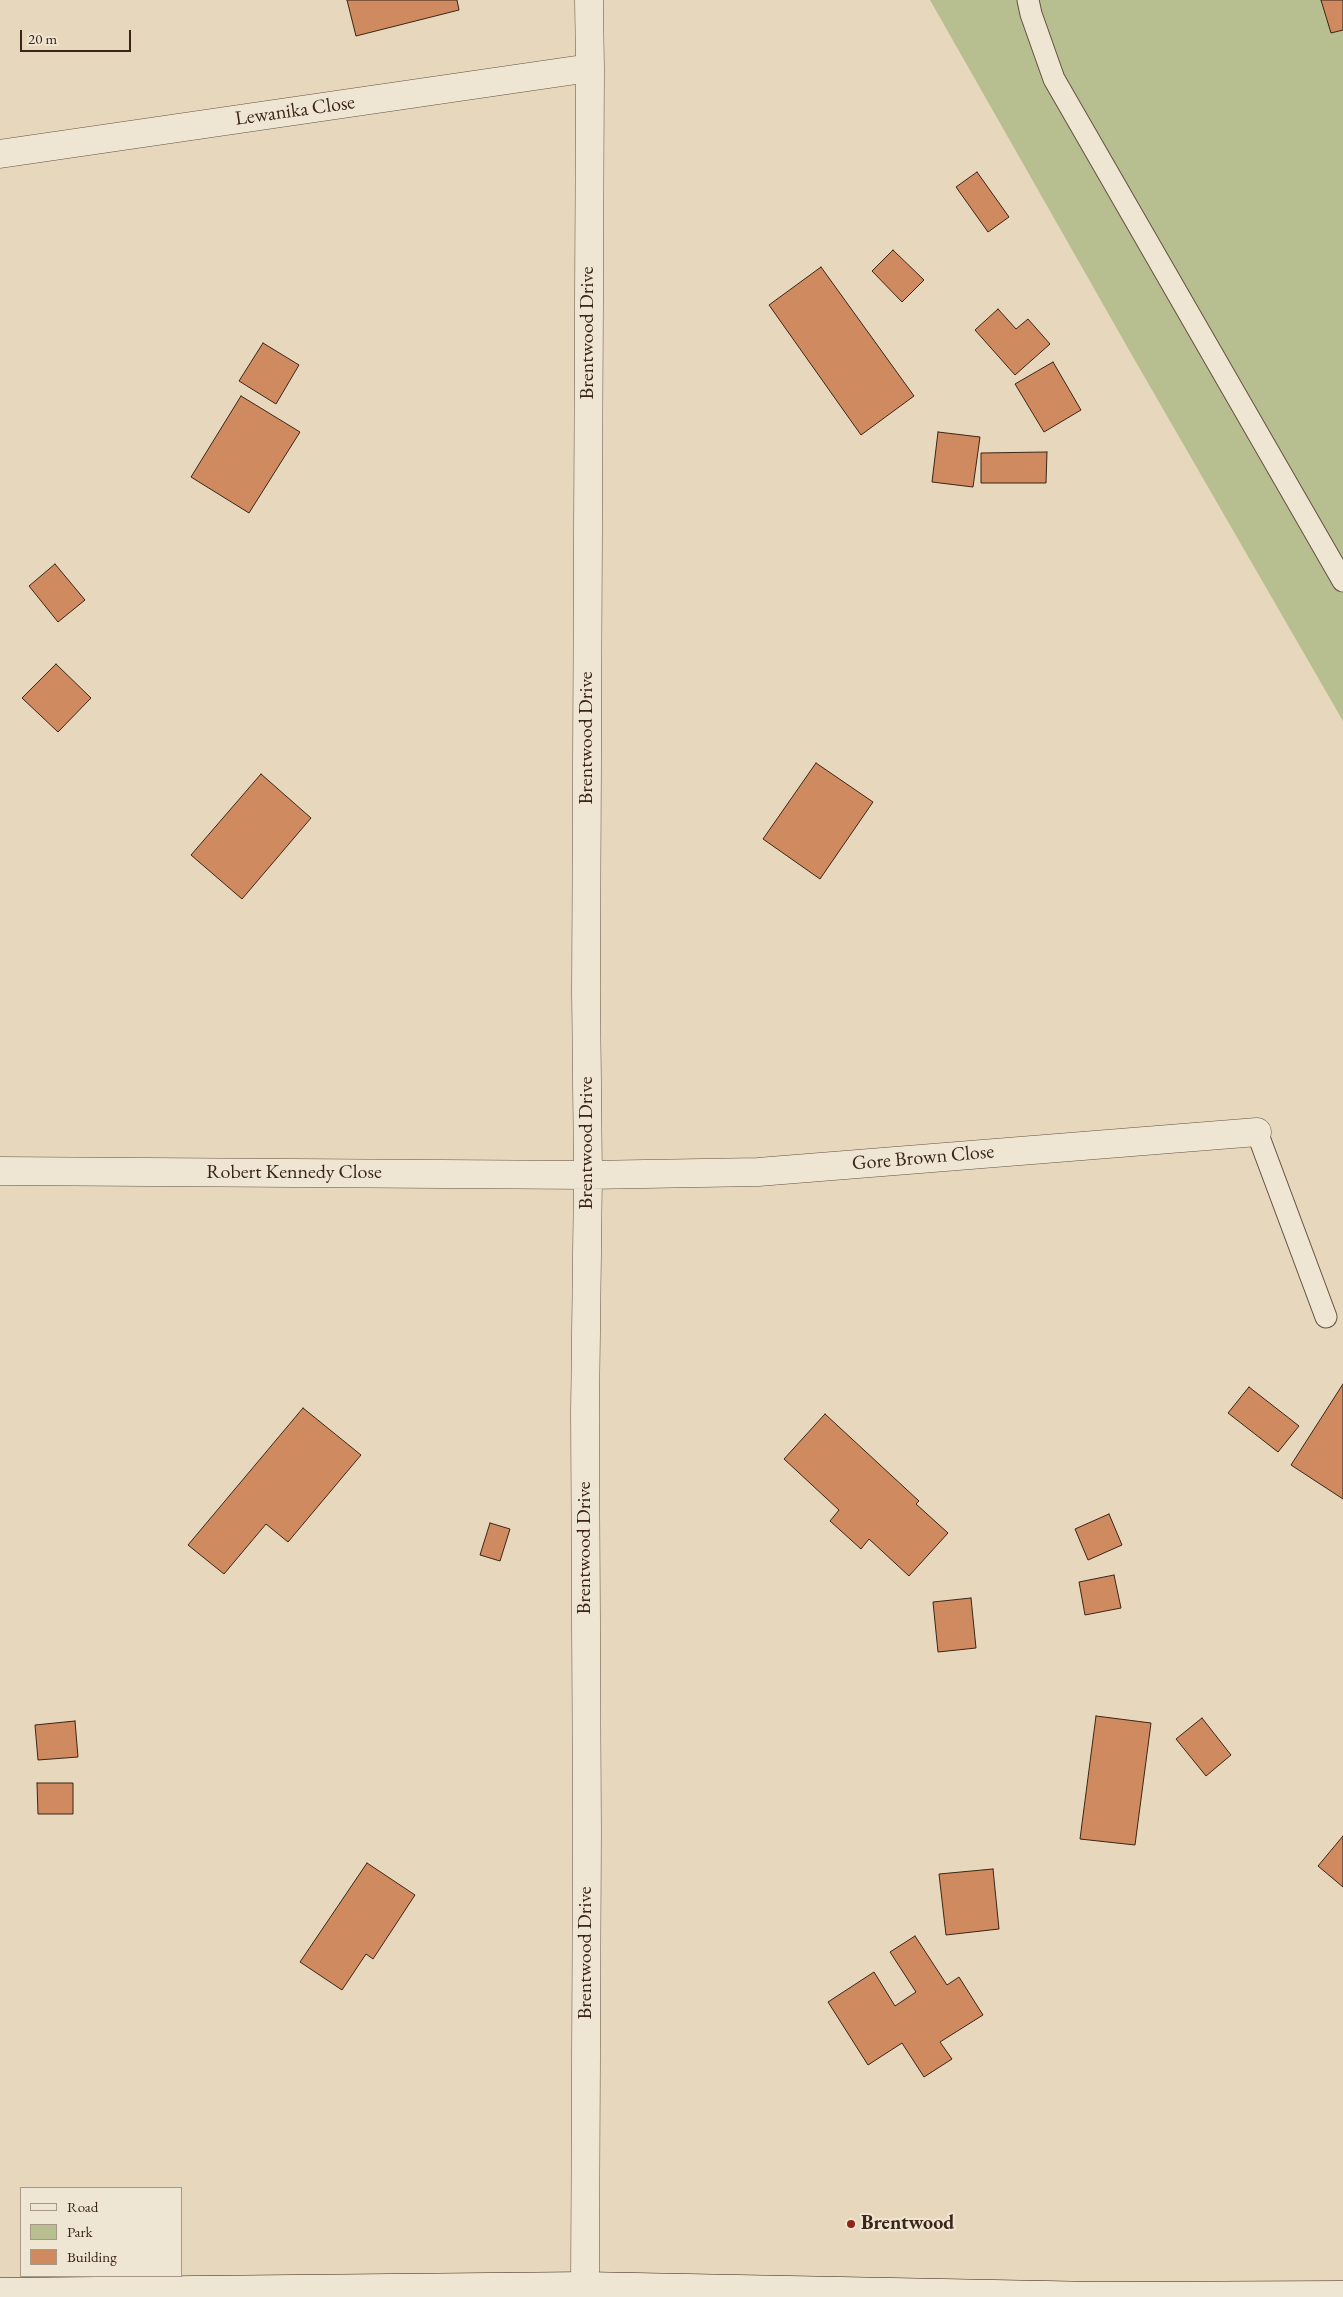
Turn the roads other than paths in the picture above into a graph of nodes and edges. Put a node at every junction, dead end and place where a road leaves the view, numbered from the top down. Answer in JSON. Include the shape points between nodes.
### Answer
{"nodes":[{"id":1,"x":588,"y":0,"type":"edge"},
{"id":2,"x":1028,"y":0,"type":"edge"},
{"id":3,"x":590,"y":68,"type":"junction"},
{"id":4,"x":0,"y":154,"type":"edge"},
{"id":5,"x":1343,"y":581,"type":"edge"},
{"id":6,"x":1257,"y":1132,"type":"joint"},
{"id":7,"x":0,"y":1171,"type":"edge"},
{"id":8,"x":588,"y":1175,"type":"junction"},
{"id":9,"x":1326,"y":1317,"type":"dead end"},
{"id":10,"x":585,"y":2286,"type":"junction"},
{"id":11,"x":0,"y":2292,"type":"edge"},
{"id":12,"x":1343,"y":2295,"type":"edge"}],
"edges":[{"from":1,"to":3,"type":"street","name":"Brentwood Drive"},
{"from":2,"to":5,"type":"lane","via":[[1054,79]]},
{"from":3,"to":4,"type":"street","name":"Lewanika Close"},
{"from":3,"to":8,"type":"street","name":"Brentwood Drive"},
{"from":6,"to":8,"type":"street","name":"Gore Brown Close","via":[[758,1172]]},
{"from":6,"to":9,"type":"lane"},
{"from":7,"to":8,"type":"street","name":"Robert Kennedy Close"},
{"from":8,"to":10,"type":"street","name":"Brentwood Drive"},
{"from":10,"to":11,"type":"street"},
{"from":10,"to":12,"type":"street","via":[[1097,2296]]}]}
